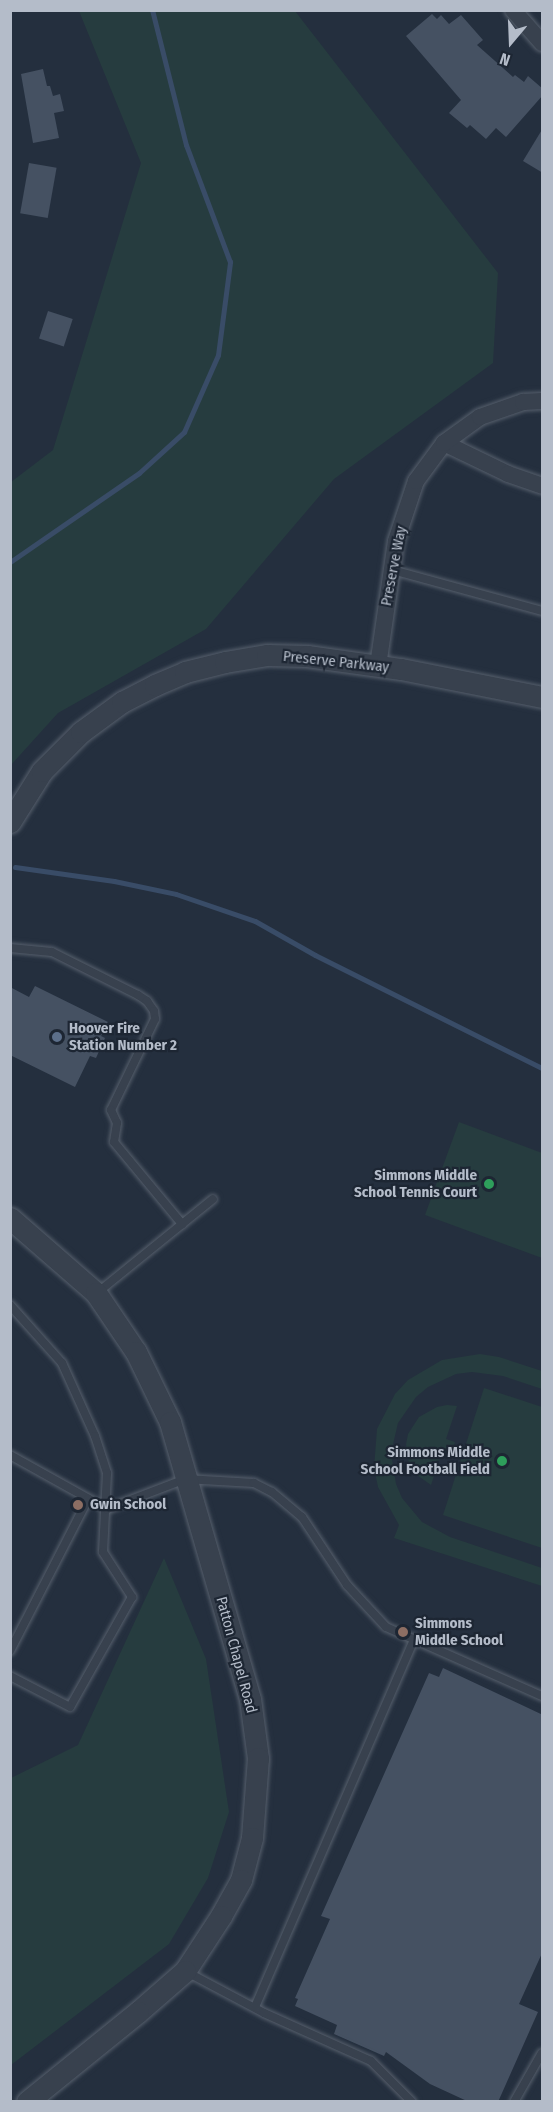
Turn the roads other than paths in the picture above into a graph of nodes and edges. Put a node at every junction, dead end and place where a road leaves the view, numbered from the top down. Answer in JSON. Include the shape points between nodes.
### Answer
{"nodes":[{"id":1,"x":513,"y":10,"type":"edge"},
{"id":2,"x":543,"y":43,"type":"edge"},
{"id":3,"x":543,"y":402,"type":"edge"},
{"id":4,"x":444,"y":443,"type":"junction"},
{"id":5,"x":543,"y":486,"type":"edge"},
{"id":6,"x":392,"y":570,"type":"junction"},
{"id":7,"x":543,"y":611,"type":"edge"},
{"id":8,"x":378,"y":666,"type":"junction"},
{"id":9,"x":543,"y":697,"type":"edge"},
{"id":10,"x":10,"y":822,"type":"edge"},
{"id":11,"x":10,"y":948,"type":"edge"},
{"id":12,"x":213,"y":1199,"type":"dead end"},
{"id":13,"x":10,"y":1218,"type":"edge"},
{"id":14,"x":182,"y":1224,"type":"junction"},
{"id":15,"x":96,"y":1293,"type":"junction"},
{"id":16,"x":10,"y":1305,"type":"edge"},
{"id":17,"x":10,"y":1455,"type":"edge"},
{"id":18,"x":185,"y":1479,"type":"junction"},
{"id":19,"x":88,"y":1499,"type":"junction"},
{"id":20,"x":107,"y":1509,"type":"junction"},
{"id":21,"x":414,"y":1639,"type":"junction"},
{"id":22,"x":10,"y":1651,"type":"edge"},
{"id":23,"x":10,"y":1676,"type":"edge"},
{"id":24,"x":543,"y":1696,"type":"edge"},
{"id":25,"x":185,"y":1971,"type":"junction"},
{"id":26,"x":255,"y":2007,"type":"junction"},
{"id":27,"x":543,"y":2053,"type":"edge"},
{"id":28,"x":27,"y":2102,"type":"edge"},
{"id":29,"x":412,"y":2102,"type":"edge"},
{"id":30,"x":514,"y":2102,"type":"edge"}],
"edges":[{"from":1,"to":2,"type":"street"},
{"from":3,"to":4,"type":"street","name":"Preserve Way","via":[[523,402],[480,417]]},
{"from":4,"to":5,"type":"street"},
{"from":4,"to":6,"type":"street","name":"Preserve Way","via":[[416,481],[396,541]]},
{"from":6,"to":7,"type":"lane"},
{"from":6,"to":8,"type":"street","name":"Preserve Way"},
{"from":8,"to":9,"type":"street","name":"Preserve Parkway"},
{"from":8,"to":10,"type":"street","name":"Preserve Parkway","via":[[267,655],[185,672],[154,685],[122,702],[81,732],[42,771]]},
{"from":11,"to":14,"type":"lane","via":[[52,952],[138,995],[154,1011],[156,1019],[111,1110],[117,1123],[114,1142]]},
{"from":12,"to":14,"type":"lane"},
{"from":13,"to":15,"type":"street","name":"Patton Chapel Road"},
{"from":14,"to":15,"type":"lane"},
{"from":15,"to":18,"type":"street","name":"Patton Chapel Road","via":[[136,1352],[170,1422]]},
{"from":16,"to":20,"type":"lane","via":[[62,1363],[107,1473]]},
{"from":17,"to":19,"type":"lane"},
{"from":18,"to":20,"type":"lane"},
{"from":18,"to":21,"type":"lane","via":[[254,1483],[272,1492],[302,1517],[341,1577],[368,1609],[386,1627]]},
{"from":18,"to":25,"type":"street","name":"Patton Chapel Road","via":[[250,1699],[258,1758],[252,1838],[240,1880]]},
{"from":19,"to":20,"type":"lane"},
{"from":19,"to":22,"type":"lane"},
{"from":20,"to":23,"type":"lane","via":[[103,1552],[132,1597],[70,1707]]},
{"from":21,"to":24,"type":"lane"},
{"from":21,"to":26,"type":"lane"},
{"from":25,"to":26,"type":"lane"},
{"from":25,"to":28,"type":"street","name":"Patton Chapel Road"},
{"from":26,"to":29,"type":"lane","via":[[371,2061]]},
{"from":27,"to":30,"type":"lane"}]}
